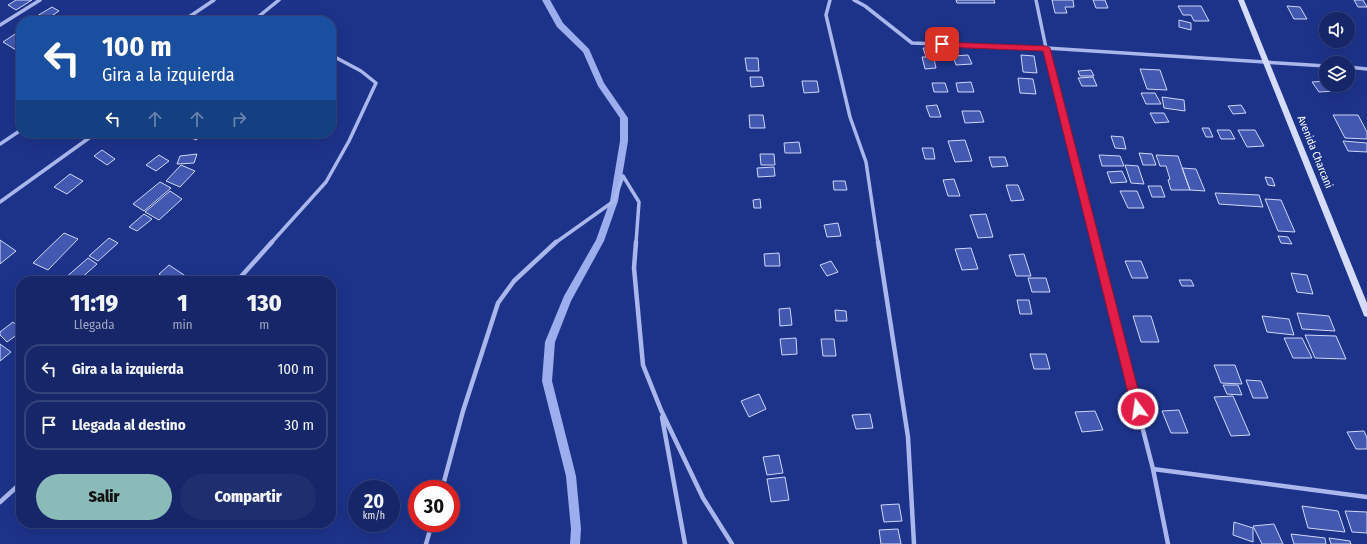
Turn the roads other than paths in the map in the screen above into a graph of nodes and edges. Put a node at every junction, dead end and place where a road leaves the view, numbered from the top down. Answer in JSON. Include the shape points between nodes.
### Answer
{"nodes":[{"id":1,"x":40,"y":0,"type":"edge"},
{"id":2,"x":214,"y":0,"type":"edge"},
{"id":3,"x":279,"y":0,"type":"edge"},
{"id":4,"x":830,"y":0,"type":"edge"},
{"id":5,"x":854,"y":0,"type":"edge"},
{"id":6,"x":1036,"y":0,"type":"edge"},
{"id":7,"x":1241,"y":0,"type":"edge"},
{"id":8,"x":190,"y":16,"type":"edge"},
{"id":9,"x":260,"y":16,"type":"edge"},
{"id":10,"x":0,"y":25,"type":"edge"},
{"id":11,"x":1046,"y":48,"type":"junction"},
{"id":12,"x":336,"y":58,"type":"edge"},
{"id":13,"x":1266,"y":62,"type":"junction"},
{"id":14,"x":1319,"y":66,"type":"edge"},
{"id":15,"x":1355,"y":68,"type":"edge"},
{"id":16,"x":1367,"y":69,"type":"edge"},
{"id":17,"x":16,"y":133,"type":"edge"},
{"id":18,"x":89,"y":138,"type":"edge"},
{"id":19,"x":0,"y":144,"type":"edge"},
{"id":20,"x":0,"y":202,"type":"edge"},
{"id":21,"x":241,"y":276,"type":"edge"},
{"id":22,"x":1367,"y":313,"type":"edge"},
{"id":23,"x":661,"y":410,"type":"junction"},
{"id":24,"x":1153,"y":469,"type":"junction"},
{"id":25,"x":444,"y":480,"type":"edge"},
{"id":26,"x":16,"y":488,"type":"edge"},
{"id":27,"x":1367,"y":497,"type":"edge"},
{"id":28,"x":0,"y":502,"type":"edge"},
{"id":29,"x":429,"y":532,"type":"edge"},
{"id":30,"x":426,"y":544,"type":"edge"},
{"id":31,"x":685,"y":544,"type":"edge"},
{"id":32,"x":732,"y":544,"type":"edge"},
{"id":33,"x":914,"y":544,"type":"edge"},
{"id":34,"x":1168,"y":544,"type":"edge"}],
"edges":[{"from":1,"to":10,"type":"street"},
{"from":2,"to":8,"type":"street"},
{"from":3,"to":9,"type":"street"},
{"from":4,"to":33,"type":"street","via":[[826,15],[850,117],[866,162],[908,437]]},
{"from":5,"to":11,"type":"street","via":[[912,44]]},
{"from":6,"to":11,"type":"street"},
{"from":7,"to":13,"type":"main road","name":"Avenida Charcani"},
{"from":11,"to":13,"type":"street"},
{"from":11,"to":24,"type":"street"},
{"from":12,"to":21,"type":"street","via":[[361,71],[376,83],[349,141],[326,182]]},
{"from":13,"to":14,"type":"street"},
{"from":13,"to":22,"type":"main road","name":"Avenida Charcani"},
{"from":15,"to":16,"type":"street"},
{"from":17,"to":19,"type":"street"},
{"from":18,"to":20,"type":"street"},
{"from":23,"to":25,"type":"street","via":[[643,365],[634,268],[639,202],[623,176],[614,201],[555,243],[514,281],[498,303],[463,411]]},
{"from":23,"to":31,"type":"street"},
{"from":23,"to":32,"type":"street","via":[[703,498]]},
{"from":24,"to":27,"type":"street"},
{"from":24,"to":34,"type":"street"},
{"from":26,"to":28,"type":"street"},
{"from":29,"to":30,"type":"street"}]}
